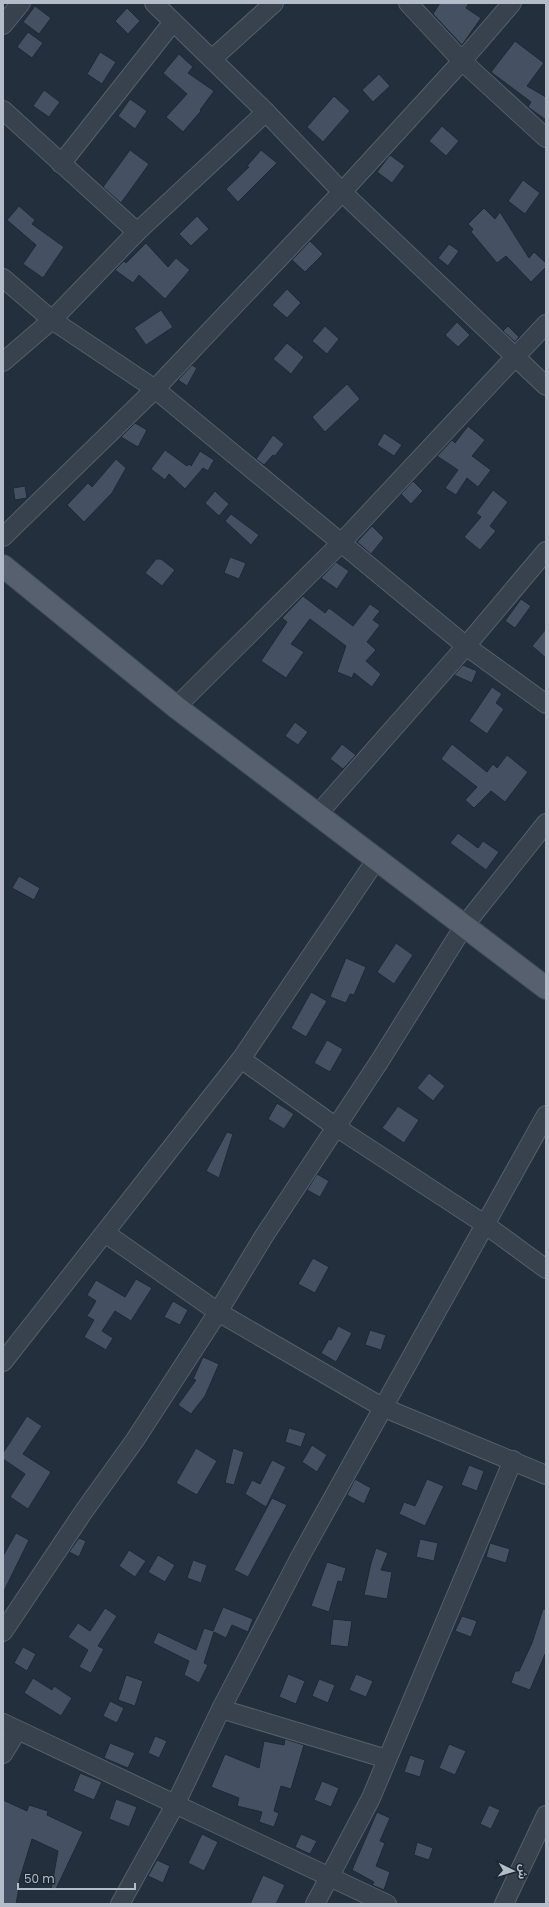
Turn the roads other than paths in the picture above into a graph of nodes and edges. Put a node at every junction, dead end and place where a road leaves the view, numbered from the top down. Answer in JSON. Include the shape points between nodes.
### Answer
{"nodes":[{"id":1,"x":21,"y":3,"type":"edge"},
{"id":2,"x":154,"y":3,"type":"edge"},
{"id":3,"x":274,"y":3,"type":"edge"},
{"id":4,"x":408,"y":3,"type":"edge"},
{"id":5,"x":512,"y":3,"type":"edge"},
{"id":6,"x":173,"y":22,"type":"junction"},
{"id":7,"x":3,"y":25,"type":"edge"},
{"id":8,"x":212,"y":59,"type":"junction"},
{"id":9,"x":462,"y":61,"type":"junction"},
{"id":10,"x":3,"y":110,"type":"edge"},
{"id":11,"x":266,"y":112,"type":"junction"},
{"id":12,"x":546,"y":138,"type":"edge"},
{"id":13,"x":62,"y":164,"type":"junction"},
{"id":14,"x":342,"y":192,"type":"junction"},
{"id":15,"x":138,"y":232,"type":"junction"},
{"id":16,"x":3,"y":278,"type":"edge"},
{"id":17,"x":52,"y":320,"type":"junction"},
{"id":18,"x":546,"y":324,"type":"edge"},
{"id":19,"x":515,"y":356,"type":"junction"},
{"id":20,"x":3,"y":362,"type":"edge"},
{"id":21,"x":546,"y":386,"type":"edge"},
{"id":22,"x":155,"y":389,"type":"junction"},
{"id":23,"x":3,"y":537,"type":"edge"},
{"id":24,"x":341,"y":543,"type":"junction"},
{"id":25,"x":546,"y":551,"type":"edge"},
{"id":26,"x":3,"y":566,"type":"edge"},
{"id":27,"x":466,"y":646,"type":"junction"},
{"id":28,"x":546,"y":704,"type":"edge"},
{"id":29,"x":176,"y":707,"type":"junction"},
{"id":30,"x":317,"y":815,"type":"junction"},
{"id":31,"x":546,"y":823,"type":"edge"},
{"id":32,"x":376,"y":860,"type":"junction"},
{"id":33,"x":464,"y":926,"type":"junction"},
{"id":34,"x":546,"y":988,"type":"edge"},
{"id":35,"x":241,"y":1059,"type":"junction"},
{"id":36,"x":546,"y":1115,"type":"edge"},
{"id":37,"x":336,"y":1127,"type":"junction"},
{"id":38,"x":486,"y":1225,"type":"junction"},
{"id":39,"x":105,"y":1233,"type":"junction"},
{"id":40,"x":546,"y":1270,"type":"edge"},
{"id":41,"x":218,"y":1312,"type":"junction"},
{"id":42,"x":3,"y":1362,"type":"edge"},
{"id":43,"x":382,"y":1407,"type":"junction"},
{"id":44,"x":514,"y":1460,"type":"junction"},
{"id":45,"x":546,"y":1475,"type":"edge"},
{"id":46,"x":3,"y":1632,"type":"edge"},
{"id":47,"x":221,"y":1709,"type":"junction"},
{"id":48,"x":10,"y":1727,"type":"edge"},
{"id":49,"x":3,"y":1754,"type":"edge"},
{"id":50,"x":387,"y":1759,"type":"junction"},
{"id":51,"x":175,"y":1805,"type":"junction"},
{"id":52,"x":546,"y":1815,"type":"edge"},
{"id":53,"x":329,"y":1877,"type":"junction"},
{"id":54,"x":120,"y":1904,"type":"edge"},
{"id":55,"x":315,"y":1904,"type":"edge"},
{"id":56,"x":386,"y":1904,"type":"edge"},
{"id":57,"x":504,"y":1904,"type":"edge"}],
"edges":[{"from":1,"to":7,"type":"street"},
{"from":2,"to":6,"type":"street"},
{"from":3,"to":8,"type":"street"},
{"from":4,"to":9,"type":"street"},
{"from":5,"to":9,"type":"street"},
{"from":6,"to":8,"type":"street"},
{"from":6,"to":13,"type":"street"},
{"from":8,"to":11,"type":"street"},
{"from":9,"to":12,"type":"street"},
{"from":9,"to":14,"type":"street"},
{"from":10,"to":13,"type":"street"},
{"from":11,"to":14,"type":"street"},
{"from":11,"to":15,"type":"street"},
{"from":13,"to":15,"type":"street"},
{"from":14,"to":19,"type":"street"},
{"from":14,"to":22,"type":"street"},
{"from":15,"to":17,"type":"street"},
{"from":16,"to":17,"type":"street"},
{"from":17,"to":20,"type":"street"},
{"from":17,"to":22,"type":"street"},
{"from":18,"to":19,"type":"street"},
{"from":19,"to":21,"type":"street"},
{"from":19,"to":24,"type":"street"},
{"from":22,"to":23,"type":"street"},
{"from":22,"to":24,"type":"street"},
{"from":24,"to":27,"type":"street"},
{"from":24,"to":29,"type":"street"},
{"from":25,"to":27,"type":"street"},
{"from":26,"to":29,"type":"main road"},
{"from":27,"to":28,"type":"street"},
{"from":27,"to":30,"type":"street"},
{"from":29,"to":30,"type":"main road"},
{"from":30,"to":32,"type":"main road"},
{"from":31,"to":33,"type":"street"},
{"from":32,"to":33,"type":"main road"},
{"from":32,"to":35,"type":"street"},
{"from":33,"to":34,"type":"main road"},
{"from":33,"to":37,"type":"street"},
{"from":35,"to":37,"type":"street"},
{"from":35,"to":39,"type":"street"},
{"from":36,"to":38,"type":"street"},
{"from":37,"to":38,"type":"street"},
{"from":37,"to":41,"type":"street","via":[[264,1236]]},
{"from":38,"to":40,"type":"street"},
{"from":38,"to":43,"type":"street"},
{"from":39,"to":41,"type":"street"},
{"from":39,"to":42,"type":"street"},
{"from":41,"to":43,"type":"street"},
{"from":41,"to":46,"type":"street","via":[[135,1440]]},
{"from":43,"to":44,"type":"street"},
{"from":43,"to":47,"type":"street"},
{"from":44,"to":45,"type":"street"},
{"from":44,"to":50,"type":"street"},
{"from":47,"to":50,"type":"street"},
{"from":47,"to":51,"type":"street"},
{"from":48,"to":49,"type":"street"},
{"from":48,"to":51,"type":"street"},
{"from":50,"to":53,"type":"street","via":[[371,1798]]},
{"from":51,"to":53,"type":"street"},
{"from":51,"to":54,"type":"street"},
{"from":52,"to":57,"type":"street"},
{"from":53,"to":55,"type":"street"},
{"from":53,"to":56,"type":"street"}]}
